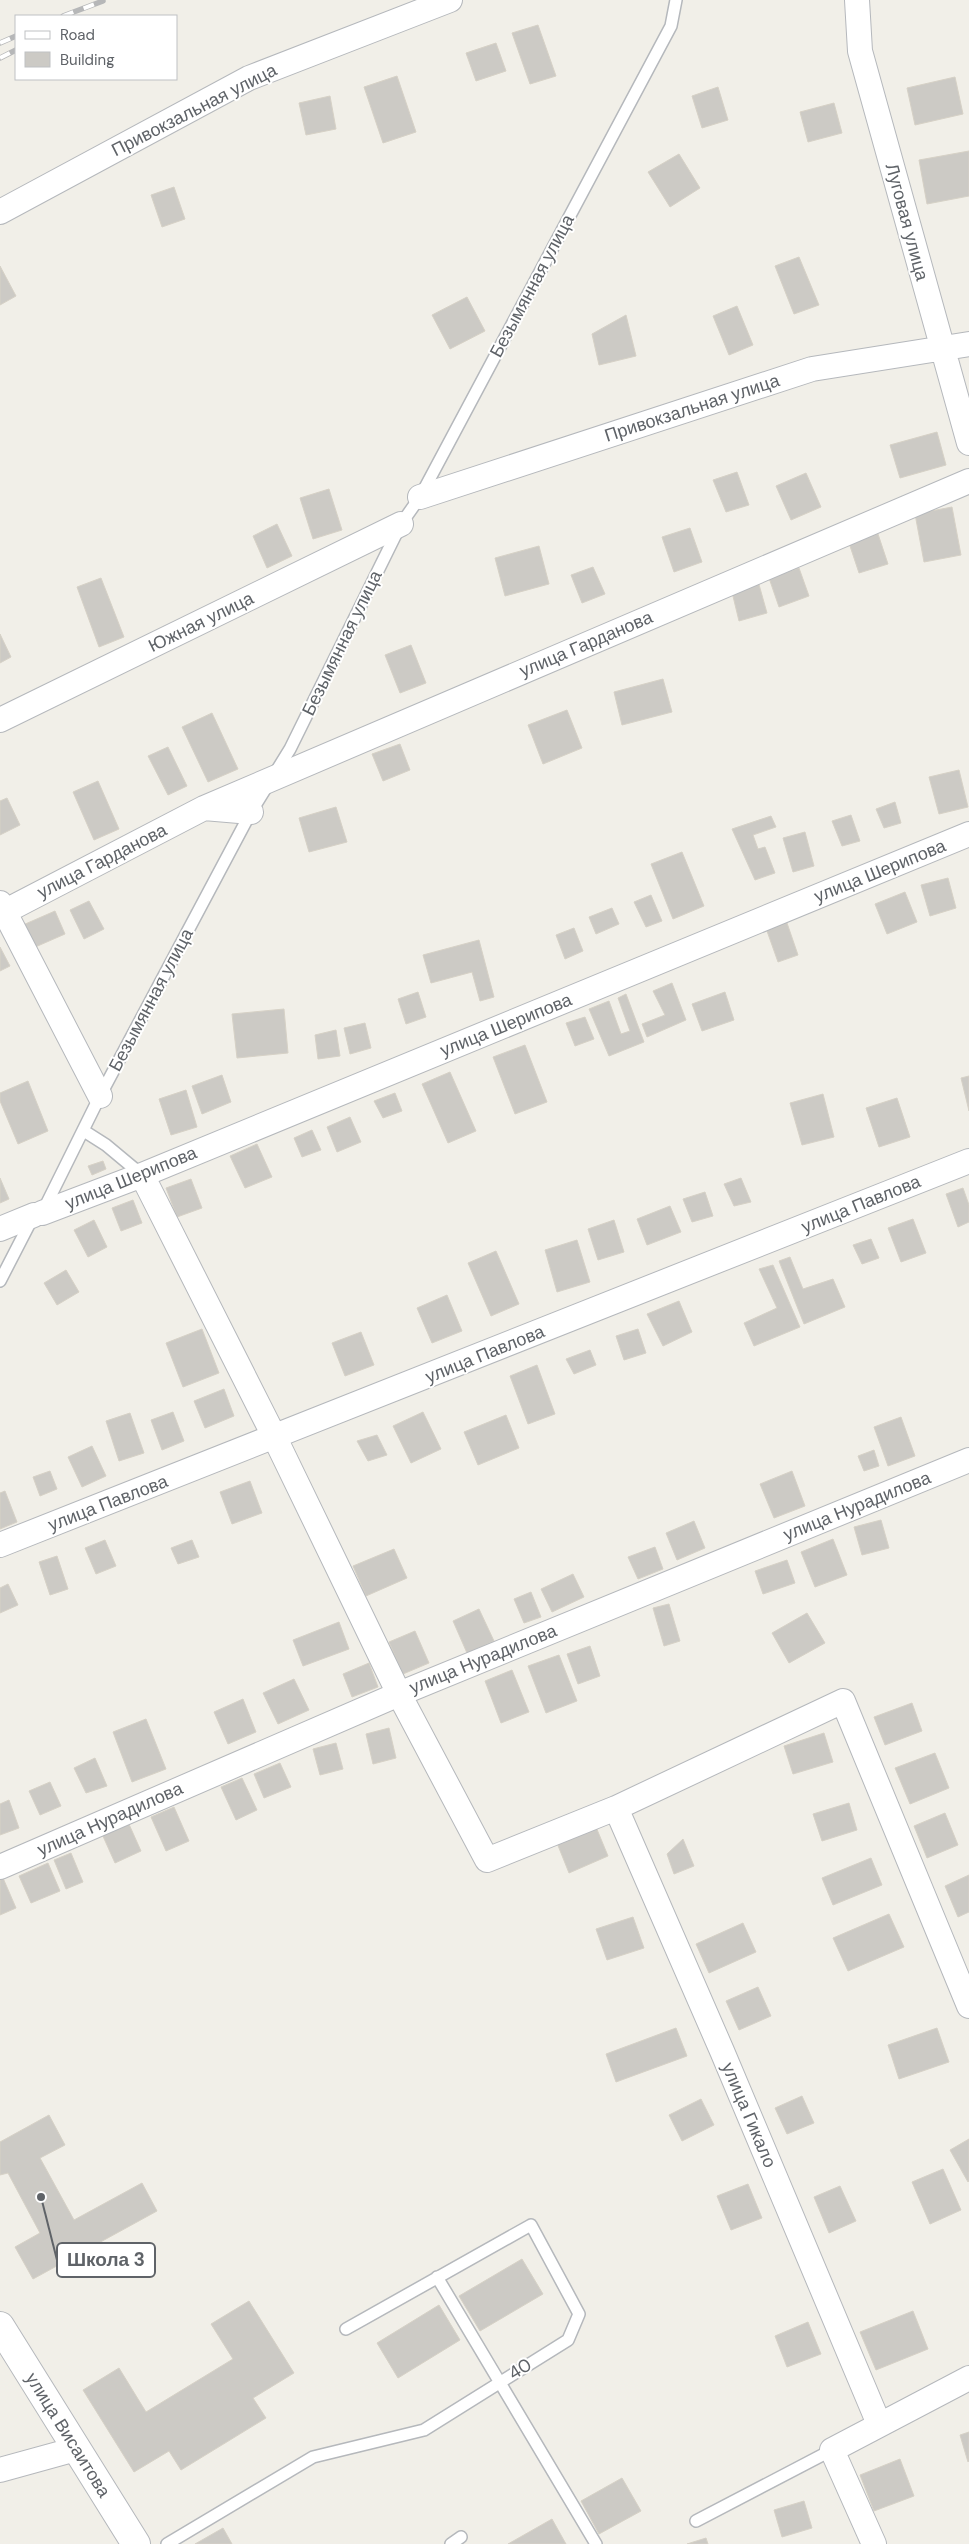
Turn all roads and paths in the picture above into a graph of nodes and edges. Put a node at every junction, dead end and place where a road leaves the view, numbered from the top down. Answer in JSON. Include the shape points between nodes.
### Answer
{"nodes":[{"id":1,"x":450,"y":0,"type":"edge"},
{"id":2,"x":676,"y":0,"type":"edge"},
{"id":3,"x":857,"y":0,"type":"edge"},
{"id":4,"x":0,"y":212,"type":"edge"},
{"id":5,"x":969,"y":344,"type":"edge"},
{"id":6,"x":942,"y":348,"type":"junction"},
{"id":7,"x":969,"y":443,"type":"edge"},
{"id":8,"x":969,"y":481,"type":"edge"},
{"id":9,"x":420,"y":497,"type":"junction"},
{"id":10,"x":402,"y":524,"type":"junction"},
{"id":11,"x":0,"y":720,"type":"edge"},
{"id":12,"x":272,"y":778,"type":"junction"},
{"id":13,"x":204,"y":808,"type":"junction"},
{"id":14,"x":251,"y":812,"type":"junction"},
{"id":15,"x":969,"y":834,"type":"edge"},
{"id":16,"x":2,"y":909,"type":"edge"},
{"id":17,"x":100,"y":1096,"type":"junction"},
{"id":18,"x":84,"y":1131,"type":"junction"},
{"id":19,"x":969,"y":1161,"type":"edge"},
{"id":20,"x":142,"y":1175,"type":"junction"},
{"id":21,"x":38,"y":1214,"type":"junction"},
{"id":22,"x":0,"y":1229,"type":"edge"},
{"id":23,"x":0,"y":1281,"type":"edge"},
{"id":24,"x":275,"y":1438,"type":"junction"},
{"id":25,"x":969,"y":1460,"type":"edge"},
{"id":26,"x":0,"y":1545,"type":"edge"},
{"id":27,"x":399,"y":1694,"type":"junction"},
{"id":28,"x":616,"y":1808,"type":"junction"},
{"id":29,"x":0,"y":1867,"type":"edge"},
{"id":30,"x":969,"y":2006,"type":"edge"},
{"id":31,"x":438,"y":2277,"type":"junction"},
{"id":32,"x":0,"y":2326,"type":"edge"},
{"id":33,"x":346,"y":2329,"type":"dead end"},
{"id":34,"x":969,"y":2378,"type":"edge"},
{"id":35,"x":500,"y":2382,"type":"junction"},
{"id":36,"x":879,"y":2424,"type":"junction"},
{"id":37,"x":76,"y":2449,"type":"junction"},
{"id":38,"x":832,"y":2450,"type":"junction"},
{"id":39,"x":0,"y":2470,"type":"edge"},
{"id":40,"x":696,"y":2521,"type":"dead end"},
{"id":41,"x":461,"y":2537,"type":"dead end"},
{"id":42,"x":136,"y":2544,"type":"edge"},
{"id":43,"x":167,"y":2544,"type":"edge"},
{"id":44,"x":451,"y":2544,"type":"edge"},
{"id":45,"x":596,"y":2544,"type":"edge"},
{"id":46,"x":874,"y":2544,"type":"edge"}],
"edges":[{"from":1,"to":4,"type":"street","name":"Привокзальная улица","via":[[249,78]]},
{"from":2,"to":9,"type":"lane","name":"Безымянная улица","via":[[671,26]]},
{"from":3,"to":6,"type":"street","name":"Луговая улица","via":[[860,51]]},
{"from":5,"to":6,"type":"street","name":"Привокзальная улица"},
{"from":6,"to":7,"type":"street","name":"Луговая улица"},
{"from":6,"to":9,"type":"street","name":"Привокзальная улица","via":[[812,368]]},
{"from":8,"to":12,"type":"street","name":"улица Гарданова"},
{"from":9,"to":10,"type":"lane","name":"Безымянная улица"},
{"from":10,"to":11,"type":"street","name":"Южная улица"},
{"from":10,"to":12,"type":"lane","name":"Безымянная улица","via":[[290,749]]},
{"from":12,"to":13,"type":"street","name":"улица Гарданова"},
{"from":12,"to":14,"type":"lane","name":"Безымянная улица"},
{"from":13,"to":14,"type":"street"},
{"from":13,"to":16,"type":"street","name":"улица Гарданова"},
{"from":14,"to":17,"type":"lane","name":"Безымянная улица"},
{"from":15,"to":20,"type":"street","name":"улица Шерипова"},
{"from":16,"to":17,"type":"street"},
{"from":17,"to":18,"type":"lane","name":"Безымянная улица"},
{"from":18,"to":20,"type":"lane"},
{"from":18,"to":21,"type":"lane","name":"Безымянная улица"},
{"from":19,"to":24,"type":"street","name":"улица Павлова"},
{"from":20,"to":21,"type":"street","name":"улица Шерипова"},
{"from":20,"to":24,"type":"street"},
{"from":21,"to":22,"type":"street","name":"улица Шерипова"},
{"from":21,"to":23,"type":"lane","name":"Безымянная улица"},
{"from":24,"to":26,"type":"street","name":"улица Павлова"},
{"from":24,"to":27,"type":"street"},
{"from":25,"to":27,"type":"street","name":"улица Нурадилова"},
{"from":27,"to":28,"type":"street","via":[[487,1860]]},
{"from":27,"to":29,"type":"street","name":"улица Нурадилова"},
{"from":28,"to":30,"type":"street","via":[[843,1701]]},
{"from":28,"to":36,"type":"street","name":"улица Гикало"},
{"from":31,"to":33,"type":"lane","name":"40"},
{"from":31,"to":35,"type":"lane"},
{"from":31,"to":35,"type":"lane","name":"40","via":[[531,2225],[579,2314],[568,2340]]},
{"from":32,"to":37,"type":"street","name":"улица Висаитова"},
{"from":34,"to":36,"type":"street"},
{"from":35,"to":43,"type":"lane","name":"40","via":[[424,2430],[313,2457]]},
{"from":35,"to":45,"type":"lane"},
{"from":36,"to":38,"type":"street"},
{"from":37,"to":39,"type":"street"},
{"from":37,"to":42,"type":"street","name":"улица Висаитова"},
{"from":38,"to":40,"type":"lane"},
{"from":38,"to":46,"type":"street"},
{"from":41,"to":44,"type":"lane"}]}
